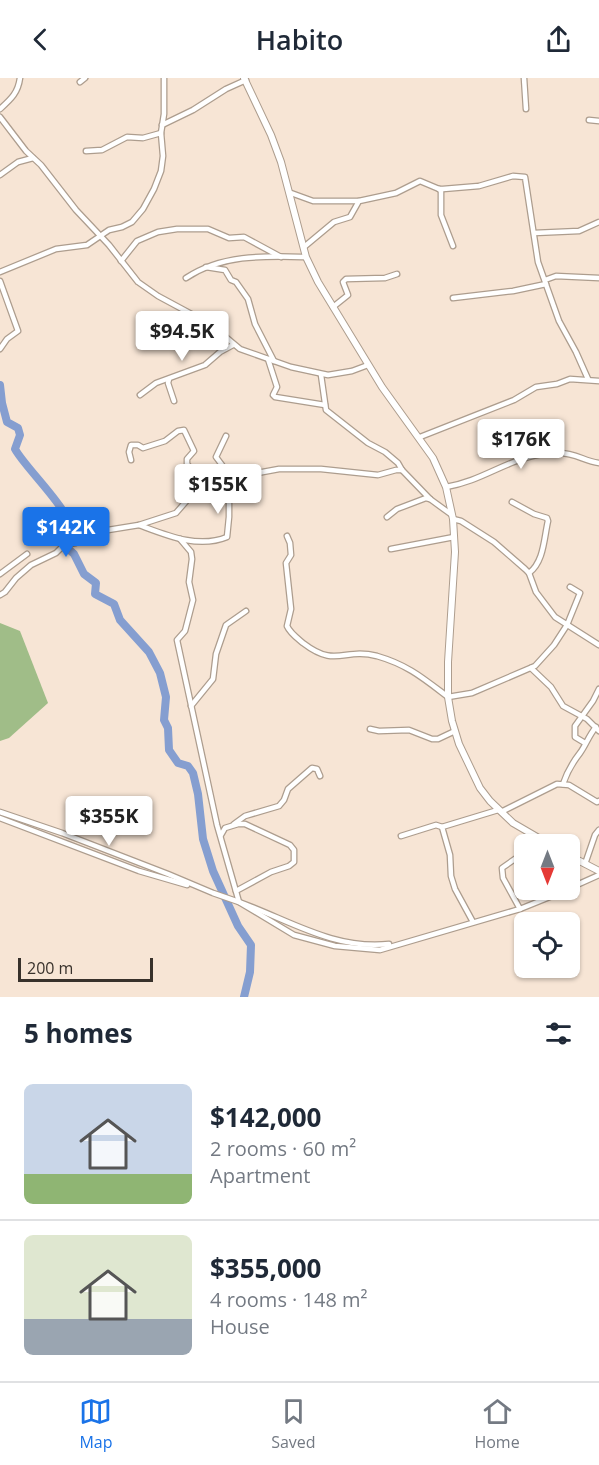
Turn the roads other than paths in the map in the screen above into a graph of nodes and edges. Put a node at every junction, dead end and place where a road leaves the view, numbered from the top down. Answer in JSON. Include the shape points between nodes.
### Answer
{"nodes":[{"id":1,"x":20,"y":78,"type":"edge"},
{"id":2,"x":85,"y":78,"type":"edge"},
{"id":3,"x":164,"y":78,"type":"edge"},
{"id":4,"x":524,"y":78,"type":"edge"},
{"id":5,"x":245,"y":79,"type":"edge"},
{"id":6,"x":80,"y":82,"type":"dead end"},
{"id":7,"x":0,"y":109,"type":"edge"},
{"id":8,"x":526,"y":109,"type":"dead end"},
{"id":9,"x":0,"y":117,"type":"edge"},
{"id":10,"x":589,"y":120,"type":"dead end"},
{"id":11,"x":599,"y":121,"type":"edge"},
{"id":12,"x":162,"y":125,"type":"junction"},
{"id":13,"x":161,"y":133,"type":"junction"},
{"id":14,"x":86,"y":151,"type":"dead end"},
{"id":15,"x":33,"y":158,"type":"junction"},
{"id":16,"x":0,"y":175,"type":"edge"},
{"id":17,"x":439,"y":189,"type":"junction"},
{"id":18,"x":291,"y":193,"type":"junction"},
{"id":19,"x":359,"y":201,"type":"junction"},
{"id":20,"x":599,"y":222,"type":"edge"},
{"id":21,"x":534,"y":233,"type":"junction"},
{"id":22,"x":99,"y":235,"type":"junction"},
{"id":23,"x":453,"y":246,"type":"dead end"},
{"id":24,"x":304,"y":247,"type":"junction"},
{"id":25,"x":281,"y":257,"type":"junction"},
{"id":26,"x":306,"y":257,"type":"junction"},
{"id":27,"x":121,"y":261,"type":"junction"},
{"id":28,"x":206,"y":267,"type":"junction"},
{"id":29,"x":0,"y":272,"type":"edge"},
{"id":30,"x":397,"y":274,"type":"dead end"},
{"id":31,"x":186,"y":278,"type":"dead end"},
{"id":32,"x":599,"y":278,"type":"edge"},
{"id":33,"x":0,"y":281,"type":"edge"},
{"id":34,"x":545,"y":282,"type":"junction"},
{"id":35,"x":453,"y":298,"type":"dead end"},
{"id":36,"x":333,"y":307,"type":"junction"},
{"id":37,"x":233,"y":345,"type":"junction"},
{"id":38,"x":0,"y":348,"type":"edge"},
{"id":39,"x":268,"y":359,"type":"junction"},
{"id":40,"x":274,"y":361,"type":"junction"},
{"id":41,"x":368,"y":365,"type":"junction"},
{"id":42,"x":321,"y":375,"type":"junction"},
{"id":43,"x":169,"y":379,"type":"junction"},
{"id":44,"x":588,"y":379,"type":"junction"},
{"id":45,"x":599,"y":381,"type":"edge"},
{"id":46,"x":140,"y":395,"type":"dead end"},
{"id":47,"x":174,"y":402,"type":"dead end"},
{"id":48,"x":325,"y":405,"type":"junction"},
{"id":49,"x":226,"y":436,"type":"dead end"},
{"id":50,"x":420,"y":437,"type":"junction"},
{"id":51,"x":131,"y":460,"type":"dead end"},
{"id":52,"x":599,"y":463,"type":"edge"},
{"id":53,"x":402,"y":470,"type":"junction"},
{"id":54,"x":226,"y":478,"type":"junction"},
{"id":55,"x":446,"y":487,"type":"junction"},
{"id":56,"x":196,"y":490,"type":"junction"},
{"id":57,"x":430,"y":499,"type":"junction"},
{"id":58,"x":512,"y":502,"type":"dead end"},
{"id":59,"x":387,"y":517,"type":"dead end"},
{"id":60,"x":452,"y":517,"type":"junction"},
{"id":61,"x":139,"y":525,"type":"junction"},
{"id":62,"x":287,"y":536,"type":"dead end"},
{"id":63,"x":454,"y":537,"type":"junction"},
{"id":64,"x":180,"y":539,"type":"junction"},
{"id":65,"x":391,"y":549,"type":"dead end"},
{"id":66,"x":27,"y":554,"type":"dead end"},
{"id":67,"x":529,"y":573,"type":"junction"},
{"id":68,"x":0,"y":574,"type":"edge"},
{"id":69,"x":570,"y":587,"type":"dead end"},
{"id":70,"x":0,"y":595,"type":"edge"},
{"id":71,"x":246,"y":611,"type":"dead end"},
{"id":72,"x":567,"y":625,"type":"junction"},
{"id":73,"x":599,"y":645,"type":"edge"},
{"id":74,"x":531,"y":669,"type":"junction"},
{"id":75,"x":599,"y":689,"type":"edge"},
{"id":76,"x":448,"y":697,"type":"junction"},
{"id":77,"x":191,"y":706,"type":"junction"},
{"id":78,"x":580,"y":716,"type":"junction"},
{"id":79,"x":370,"y":729,"type":"dead end"},
{"id":80,"x":597,"y":729,"type":"edge"},
{"id":81,"x":455,"y":731,"type":"junction"},
{"id":82,"x":585,"y":743,"type":"junction"},
{"id":83,"x":320,"y":776,"type":"dead end"},
{"id":84,"x":564,"y":784,"type":"junction"},
{"id":85,"x":599,"y":801,"type":"edge"},
{"id":86,"x":500,"y":811,"type":"junction"},
{"id":87,"x":0,"y":812,"type":"edge"},
{"id":88,"x":0,"y":818,"type":"edge"},
{"id":89,"x":232,"y":825,"type":"junction"},
{"id":90,"x":442,"y":827,"type":"junction"},
{"id":91,"x":599,"y":830,"type":"edge"},
{"id":92,"x":530,"y":834,"type":"edge"},
{"id":93,"x":221,"y":836,"type":"junction"},
{"id":94,"x":401,"y":836,"type":"dead end"},
{"id":95,"x":514,"y":860,"type":"edge"},
{"id":96,"x":580,"y":861,"type":"edge"},
{"id":97,"x":585,"y":864,"type":"junction"},
{"id":98,"x":599,"y":873,"type":"edge"},
{"id":99,"x":580,"y":883,"type":"edge"},
{"id":100,"x":236,"y":891,"type":"junction"},
{"id":101,"x":213,"y":893,"type":"junction"},
{"id":102,"x":514,"y":897,"type":"edge"},
{"id":103,"x":515,"y":900,"type":"edge"},
{"id":104,"x":542,"y":900,"type":"edge"},
{"id":105,"x":239,"y":902,"type":"junction"},
{"id":106,"x":520,"y":909,"type":"junction"},
{"id":107,"x":473,"y":922,"type":"junction"},
{"id":108,"x":398,"y":944,"type":"junction"}],
"edges":[{"from":1,"to":7,"type":"street","via":[[14,97]]},
{"from":2,"to":6,"type":"street"},
{"from":3,"to":12,"type":"street"},
{"from":4,"to":8,"type":"street"},
{"from":5,"to":12,"type":"street"},
{"from":5,"to":18,"type":"street","via":[[271,135]]},
{"from":9,"to":15,"type":"street"},
{"from":10,"to":11,"type":"street"},
{"from":12,"to":13,"type":"street"},
{"from":13,"to":14,"type":"street","via":[[127,137],[102,150]]},
{"from":13,"to":22,"type":"street","via":[[161,171],[147,203],[132,222]]},
{"from":15,"to":16,"type":"street","via":[[18,162]]},
{"from":15,"to":22,"type":"street"},
{"from":17,"to":19,"type":"street","via":[[420,181],[396,193]]},
{"from":17,"to":21,"type":"street","via":[[525,177]]},
{"from":17,"to":23,"type":"street","via":[[441,215]]},
{"from":18,"to":19,"type":"street","via":[[313,201]]},
{"from":18,"to":24,"type":"street"},
{"from":19,"to":24,"type":"street","via":[[350,217],[334,222]]},
{"from":20,"to":21,"type":"street","via":[[579,231]]},
{"from":21,"to":34,"type":"street"},
{"from":22,"to":27,"type":"street"},
{"from":22,"to":29,"type":"street","via":[[87,245],[56,249]]},
{"from":24,"to":26,"type":"street"},
{"from":25,"to":26,"type":"street"},
{"from":25,"to":27,"type":"street","via":[[244,237],[229,238],[208,229],[177,229],[138,241]]},
{"from":25,"to":28,"type":"street","via":[[245,257]]},
{"from":26,"to":36,"type":"street"},
{"from":27,"to":37,"type":"street","via":[[138,282],[210,324]]},
{"from":28,"to":31,"type":"street"},
{"from":28,"to":40,"type":"street","via":[[225,270],[236,282],[248,299],[255,324]]},
{"from":30,"to":36,"type":"street","via":[[346,279],[343,282],[348,295]]},
{"from":32,"to":34,"type":"street","via":[[556,276]]},
{"from":33,"to":38,"type":"street","via":[[18,331]]},
{"from":34,"to":35,"type":"street","via":[[513,291]]},
{"from":34,"to":44,"type":"street","via":[[559,321]]},
{"from":36,"to":41,"type":"street"},
{"from":37,"to":39,"type":"street"},
{"from":37,"to":43,"type":"street","via":[[205,364]]},
{"from":39,"to":40,"type":"street"},
{"from":39,"to":48,"type":"street","via":[[277,387],[275,397]]},
{"from":40,"to":42,"type":"street"},
{"from":41,"to":42,"type":"street"},
{"from":41,"to":50,"type":"street"},
{"from":42,"to":48,"type":"street"},
{"from":43,"to":46,"type":"street"},
{"from":43,"to":47,"type":"street"},
{"from":44,"to":45,"type":"street"},
{"from":44,"to":50,"type":"street","via":[[536,387],[514,400]]},
{"from":48,"to":53,"type":"street","via":[[333,417],[385,452]]},
{"from":49,"to":54,"type":"street","via":[[216,457]]},
{"from":50,"to":55,"type":"street"},
{"from":51,"to":56,"type":"street","via":[[131,445],[143,448],[184,430],[194,451],[186,459],[196,475],[192,483]]},
{"from":52,"to":55,"type":"street","via":[[575,454],[530,456]]},
{"from":53,"to":54,"type":"street","via":[[357,475],[321,469],[279,469]]},
{"from":53,"to":57,"type":"street"},
{"from":54,"to":56,"type":"street"},
{"from":54,"to":64,"type":"street","via":[[227,537]]},
{"from":55,"to":60,"type":"street"},
{"from":56,"to":61,"type":"street","via":[[176,513]]},
{"from":57,"to":59,"type":"street","via":[[397,509]]},
{"from":57,"to":60,"type":"street"},
{"from":58,"to":67,"type":"street","via":[[548,521],[539,560]]},
{"from":60,"to":63,"type":"street"},
{"from":60,"to":67,"type":"street","via":[[494,543]]},
{"from":61,"to":64,"type":"street"},
{"from":61,"to":70,"type":"street","via":[[64,544],[56,553],[31,565]]},
{"from":62,"to":76,"type":"street","via":[[291,609],[287,626],[297,638],[325,657],[363,653],[393,661],[413,669]]},
{"from":63,"to":65,"type":"street"},
{"from":63,"to":76,"type":"street"},
{"from":64,"to":77,"type":"street","via":[[192,559],[192,607],[185,631],[177,640]]},
{"from":66,"to":68,"type":"street"},
{"from":67,"to":72,"type":"street","via":[[545,606]]},
{"from":69,"to":72,"type":"street","via":[[580,595]]},
{"from":71,"to":77,"type":"street","via":[[226,625],[213,679]]},
{"from":72,"to":73,"type":"street"},
{"from":72,"to":74,"type":"street"},
{"from":74,"to":76,"type":"street","via":[[472,693]]},
{"from":74,"to":78,"type":"street","via":[[551,687],[563,706]]},
{"from":75,"to":78,"type":"street"},
{"from":76,"to":81,"type":"street"},
{"from":77,"to":93,"type":"street"},
{"from":78,"to":80,"type":"street"},
{"from":78,"to":82,"type":"street","via":[[574,726],[574,738]]},
{"from":79,"to":81,"type":"street","via":[[408,730],[432,739]]},
{"from":80,"to":82,"type":"street"},
{"from":81,"to":86,"type":"street","via":[[480,788]]},
{"from":82,"to":84,"type":"street"},
{"from":83,"to":89,"type":"street","via":[[312,768],[288,789],[279,806],[245,816]]},
{"from":84,"to":85,"type":"street"},
{"from":84,"to":86,"type":"street"},
{"from":86,"to":90,"type":"street"},
{"from":86,"to":92,"type":"street"},
{"from":87,"to":101,"type":"street","via":[[140,862]]},
{"from":88,"to":101,"type":"street","via":[[139,871]]},
{"from":89,"to":93,"type":"street"},
{"from":89,"to":100,"type":"street","via":[[253,826],[294,850],[294,862],[289,866]]},
{"from":90,"to":94,"type":"street","via":[[436,825]]},
{"from":90,"to":107,"type":"street","via":[[454,889]]},
{"from":91,"to":97,"type":"street"},
{"from":93,"to":100,"type":"street"},
{"from":95,"to":102,"type":"street","via":[[502,868]]},
{"from":96,"to":97,"type":"street"},
{"from":97,"to":98,"type":"street"},
{"from":98,"to":99,"type":"street"},
{"from":100,"to":105,"type":"street"},
{"from":101,"to":105,"type":"street"},
{"from":103,"to":106,"type":"street"},
{"from":104,"to":106,"type":"street"},
{"from":105,"to":108,"type":"street","via":[[340,941]]},
{"from":105,"to":108,"type":"street","via":[[294,935],[318,943],[371,950]]},
{"from":106,"to":107,"type":"street"},
{"from":107,"to":108,"type":"street"}]}
